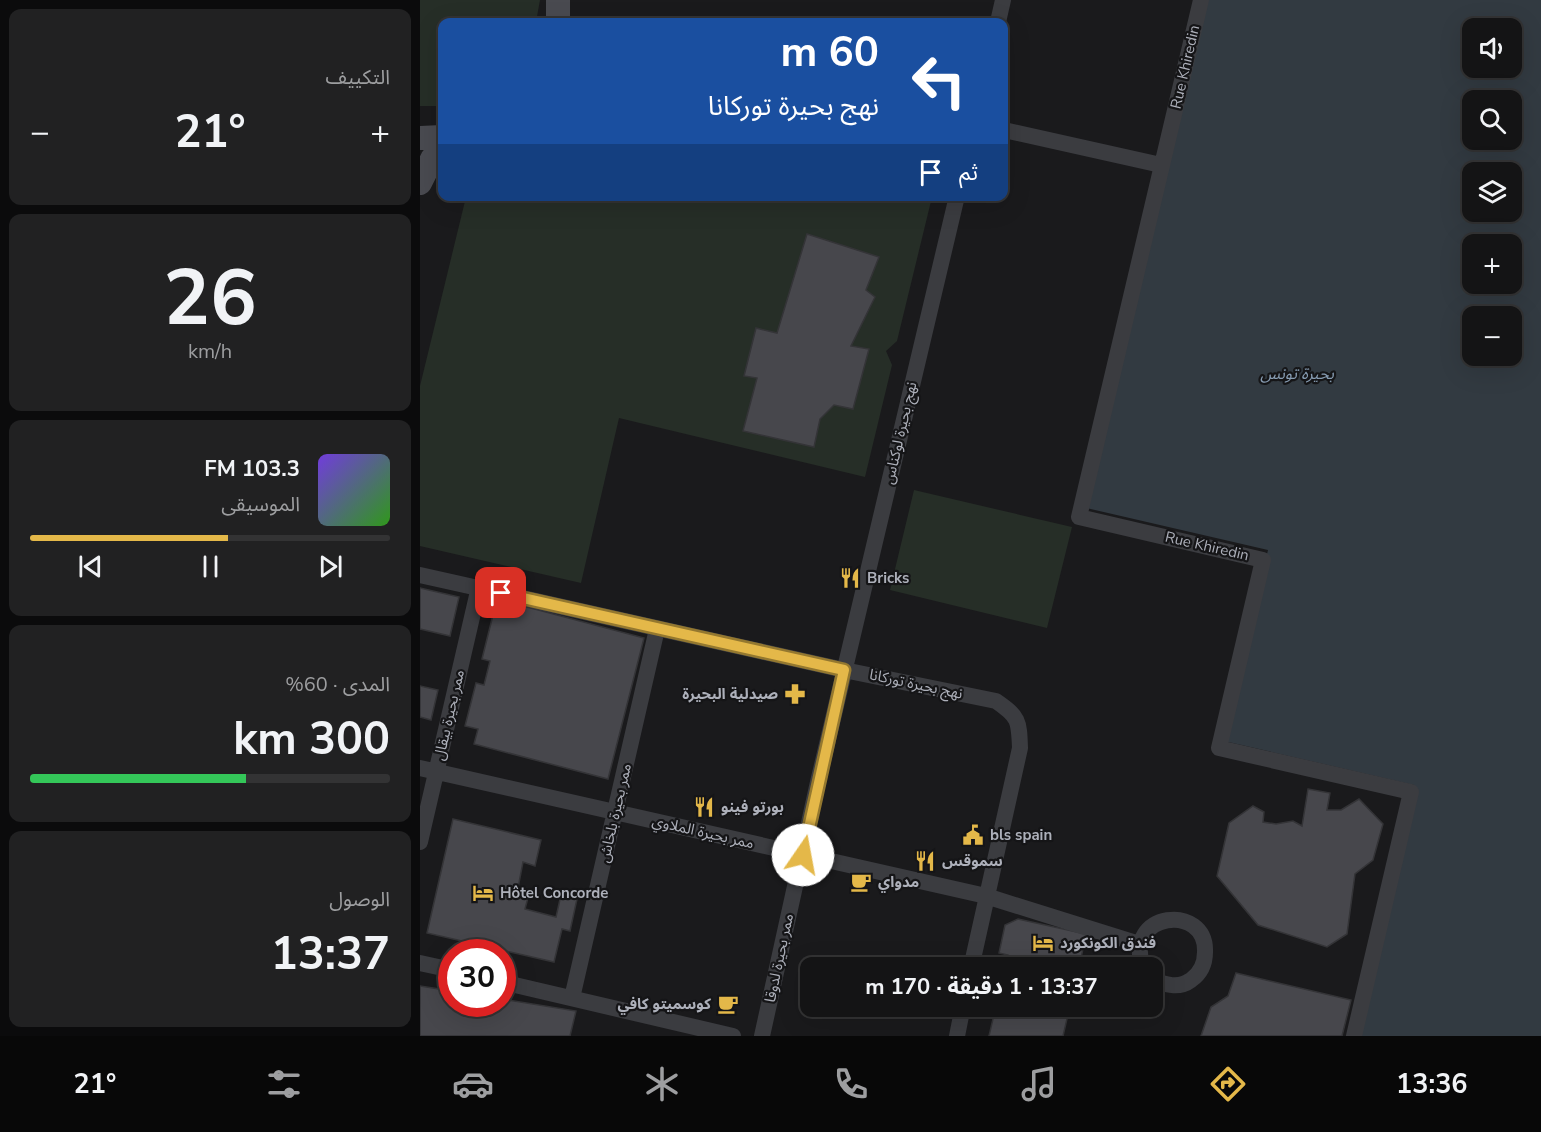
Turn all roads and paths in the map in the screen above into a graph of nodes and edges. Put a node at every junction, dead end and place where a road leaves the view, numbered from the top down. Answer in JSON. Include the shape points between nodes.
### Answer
{"nodes":[{"id":1,"x":558,"y":0,"type":"edge"},
{"id":2,"x":1003,"y":0,"type":"edge"},
{"id":3,"x":1201,"y":0,"type":"edge"},
{"id":4,"x":558,"y":18,"type":"edge"},
{"id":5,"x":999,"y":18,"type":"edge"},
{"id":6,"x":1008,"y":131,"type":"edge"},
{"id":7,"x":438,"y":137,"type":"edge"},
{"id":8,"x":420,"y":138,"type":"edge"},
{"id":9,"x":438,"y":152,"type":"edge"},
{"id":10,"x":1161,"y":165,"type":"junction"},
{"id":11,"x":420,"y":183,"type":"edge"},
{"id":12,"x":956,"y":201,"type":"edge"},
{"id":13,"x":420,"y":575,"type":"edge"},
{"id":14,"x":479,"y":587,"type":"junction"},
{"id":15,"x":657,"y":629,"type":"junction"},
{"id":16,"x":844,"y":670,"type":"junction"},
{"id":17,"x":428,"y":770,"type":"edge"},
{"id":18,"x":615,"y":813,"type":"junction"},
{"id":19,"x":420,"y":842,"type":"edge"},
{"id":20,"x":803,"y":855,"type":"junction"},
{"id":21,"x":986,"y":896,"type":"junction"},
{"id":22,"x":1139,"y":944,"type":"junction"},
{"id":23,"x":973,"y":957,"type":"edge"},
{"id":24,"x":1139,"y":957,"type":"edge"},
{"id":25,"x":420,"y":963,"type":"edge"},
{"id":26,"x":438,"y":967,"type":"edge"},
{"id":27,"x":1163,"y":984,"type":"edge"},
{"id":28,"x":516,"y":985,"type":"edge"},
{"id":29,"x":572,"y":998,"type":"junction"},
{"id":30,"x":961,"y":1017,"type":"edge"},
{"id":31,"x":733,"y":1036,"type":"edge"},
{"id":32,"x":762,"y":1036,"type":"edge"},
{"id":33,"x":957,"y":1036,"type":"edge"},
{"id":34,"x":1354,"y":1036,"type":"edge"}],
"edges":[{"from":1,"to":4,"type":"main road"},
{"from":2,"to":5,"type":"street"},
{"from":3,"to":10,"type":"street","name":"Rue Khiredin"},
{"from":6,"to":10,"type":"street"},
{"from":7,"to":8,"type":"main road"},
{"from":9,"to":11,"type":"main road"},
{"from":10,"to":34,"type":"street","name":"Rue Khiredin","via":[[1079,517],[1263,560],[1219,748],[1411,792]]},
{"from":12,"to":16,"type":"street","name":"نهج بحيرة لوكناس"},
{"from":13,"to":14,"type":"street","name":"نهج بحيرة توركانا"},
{"from":14,"to":15,"type":"street","name":"نهج بحيرة توركانا"},
{"from":14,"to":17,"type":"street","name":"ممر بحيرة بيقال"},
{"from":15,"to":16,"type":"street","name":"نهج بحيرة توركانا"},
{"from":15,"to":18,"type":"street","name":"ممر بحيرة بلخاش"},
{"from":16,"to":20,"type":"street","name":"ممر بحيرة لدوقا"},
{"from":16,"to":21,"type":"street","name":"نهج بحيرة توركانا","via":[[996,701],[1013,713],[1019,726],[1020,748]]},
{"from":17,"to":18,"type":"street","name":"ممر بحيرة الملاوي"},
{"from":17,"to":19,"type":"street","name":"ممر بحيرة بيقال"},
{"from":18,"to":20,"type":"street","name":"ممر بحيرة الملاوي"},
{"from":18,"to":29,"type":"street","name":"ممر بحيرة بلخاش"},
{"from":20,"to":21,"type":"street","name":"ممر بحيرة الملاوي"},
{"from":20,"to":32,"type":"street","name":"ممر بحيرة لدوقا"},
{"from":21,"to":22,"type":"street","name":"ممر بحيرة الملاوي"},
{"from":21,"to":23,"type":"street","name":"نهج بحيرة توركانا"},
{"from":22,"to":24,"type":"street"},
{"from":22,"to":27,"type":"street","via":[[1155,923],[1167,919],[1180,919],[1201,934],[1206,947],[1200,972],[1178,986]]},
{"from":25,"to":26,"type":"street"},
{"from":28,"to":29,"type":"street"},
{"from":29,"to":31,"type":"street"},
{"from":30,"to":33,"type":"street"}]}
